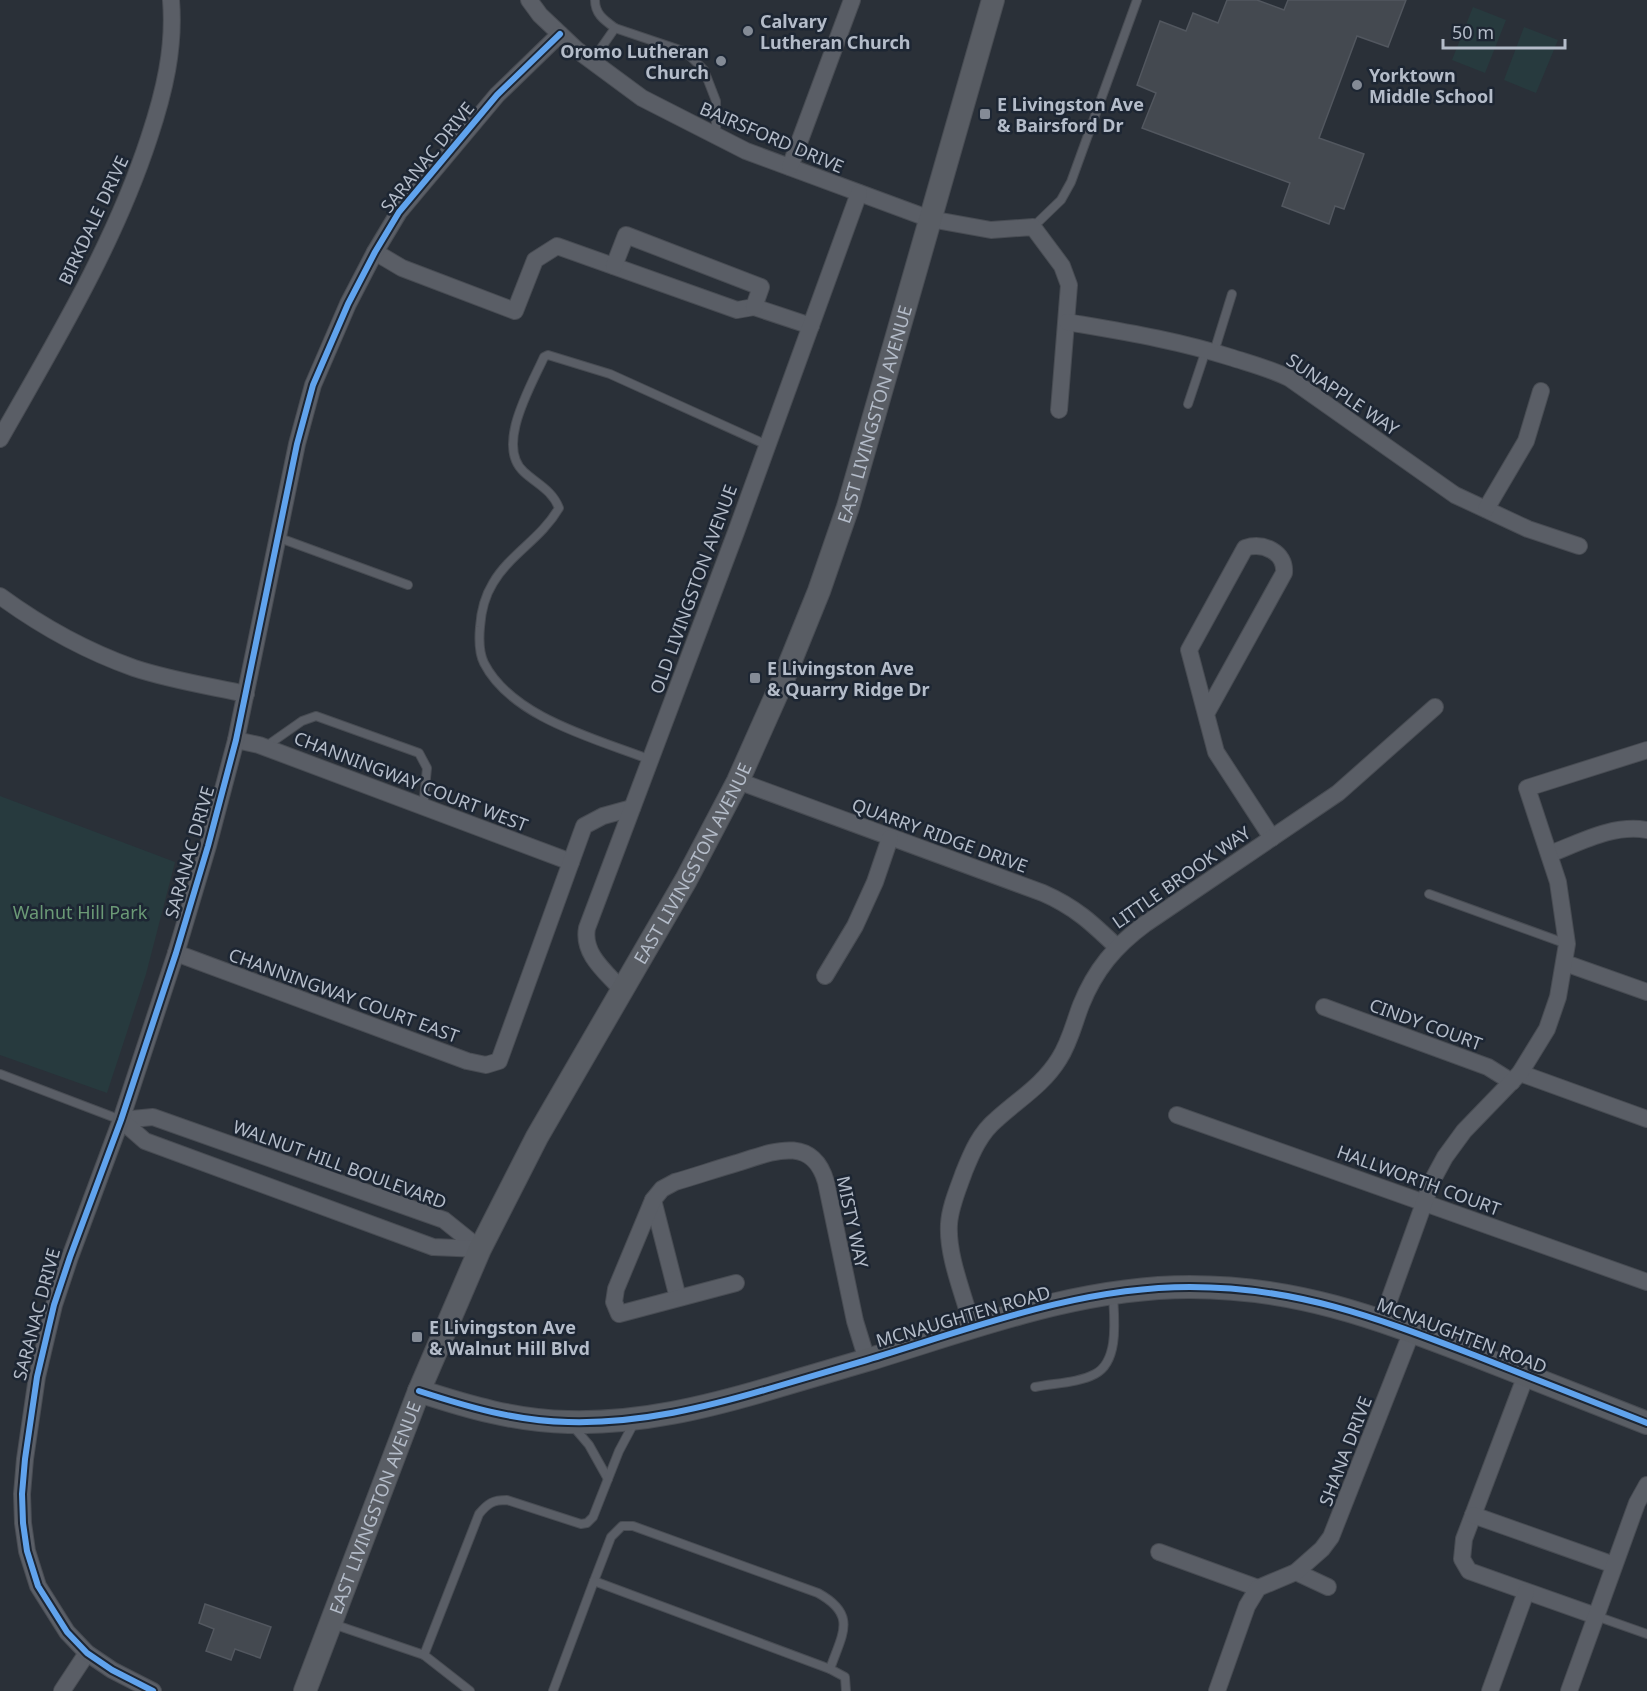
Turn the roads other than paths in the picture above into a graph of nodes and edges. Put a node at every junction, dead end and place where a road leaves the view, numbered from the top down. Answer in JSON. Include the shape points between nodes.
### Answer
{"nodes":[{"id":1,"x":171,"y":0,"type":"edge"},
{"id":2,"x":529,"y":0,"type":"edge"},
{"id":3,"x":595,"y":0,"type":"edge"},
{"id":4,"x":852,"y":0,"type":"edge"},
{"id":5,"x":993,"y":0,"type":"edge"},
{"id":6,"x":1137,"y":0,"type":"edge"},
{"id":7,"x":615,"y":28,"type":"junction"},
{"id":8,"x":560,"y":34,"type":"junction"},
{"id":9,"x":592,"y":61,"type":"junction"},
{"id":10,"x":716,"y":137,"type":"junction"},
{"id":11,"x":790,"y":167,"type":"junction"},
{"id":12,"x":859,"y":193,"type":"junction"},
{"id":13,"x":930,"y":219,"type":"junction"},
{"id":14,"x":1033,"y":227,"type":"junction"},
{"id":15,"x":375,"y":252,"type":"junction"},
{"id":16,"x":614,"y":266,"type":"junction"},
{"id":17,"x":1232,"y":294,"type":"dead end"},
{"id":18,"x":754,"y":307,"type":"junction"},
{"id":19,"x":1067,"y":322,"type":"junction"},
{"id":20,"x":811,"y":326,"type":"junction"},
{"id":21,"x":1210,"y":351,"type":"junction"},
{"id":22,"x":1541,"y":391,"type":"dead end"},
{"id":23,"x":1188,"y":404,"type":"dead end"},
{"id":24,"x":1059,"y":410,"type":"dead end"},
{"id":25,"x":0,"y":439,"type":"edge"},
{"id":26,"x":767,"y":445,"type":"junction"},
{"id":27,"x":1486,"y":509,"type":"junction"},
{"id":28,"x":277,"y":537,"type":"junction"},
{"id":29,"x":1579,"y":546,"type":"dead end"},
{"id":30,"x":408,"y":585,"type":"dead end"},
{"id":31,"x":0,"y":596,"type":"edge"},
{"id":32,"x":246,"y":694,"type":"junction"},
{"id":33,"x":1435,"y":707,"type":"dead end"},
{"id":34,"x":1206,"y":714,"type":"junction"},
{"id":35,"x":236,"y":740,"type":"junction"},
{"id":36,"x":265,"y":747,"type":"junction"},
{"id":37,"x":1647,"y":750,"type":"edge"},
{"id":38,"x":651,"y":760,"type":"junction"},
{"id":39,"x":738,"y":781,"type":"junction"},
{"id":40,"x":423,"y":808,"type":"junction"},
{"id":41,"x":632,"y":808,"type":"junction"},
{"id":42,"x":1647,"y":830,"type":"edge"},
{"id":43,"x":890,"y":838,"type":"junction"},
{"id":44,"x":1272,"y":838,"type":"junction"},
{"id":45,"x":1550,"y":854,"type":"junction"},
{"id":46,"x":571,"y":862,"type":"junction"},
{"id":47,"x":1429,"y":894,"type":"dead end"},
{"id":48,"x":1567,"y":944,"type":"junction"},
{"id":49,"x":1117,"y":947,"type":"junction"},
{"id":50,"x":176,"y":953,"type":"junction"},
{"id":51,"x":1565,"y":963,"type":"junction"},
{"id":52,"x":825,"y":976,"type":"dead end"},
{"id":53,"x":622,"y":990,"type":"junction"},
{"id":54,"x":1647,"y":992,"type":"edge"},
{"id":55,"x":1324,"y":1007,"type":"dead end"},
{"id":56,"x":0,"y":1074,"type":"edge"},
{"id":57,"x":1516,"y":1078,"type":"junction"},
{"id":58,"x":1177,"y":1115,"type":"dead end"},
{"id":59,"x":1647,"y":1119,"type":"edge"},
{"id":60,"x":120,"y":1120,"type":"junction"},
{"id":61,"x":653,"y":1200,"type":"junction"},
{"id":62,"x":1425,"y":1203,"type":"junction"},
{"id":63,"x":480,"y":1249,"type":"junction"},
{"id":64,"x":1647,"y":1282,"type":"edge"},
{"id":65,"x":736,"y":1283,"type":"dead end"},
{"id":66,"x":1113,"y":1294,"type":"junction"},
{"id":67,"x":678,"y":1298,"type":"junction"},
{"id":68,"x":1382,"y":1320,"type":"junction"},
{"id":69,"x":972,"y":1326,"type":"junction"},
{"id":70,"x":1412,"y":1331,"type":"junction"},
{"id":71,"x":867,"y":1360,"type":"junction"},
{"id":72,"x":1526,"y":1375,"type":"junction"},
{"id":73,"x":1035,"y":1387,"type":"dead end"},
{"id":74,"x":419,"y":1391,"type":"junction"},
{"id":75,"x":636,"y":1419,"type":"junction"},
{"id":76,"x":569,"y":1422,"type":"junction"},
{"id":77,"x":1647,"y":1423,"type":"edge"},
{"id":78,"x":608,"y":1479,"type":"junction"},
{"id":79,"x":1647,"y":1485,"type":"edge"},
{"id":80,"x":1473,"y":1515,"type":"junction"},
{"id":81,"x":1159,"y":1552,"type":"dead end"},
{"id":82,"x":1614,"y":1565,"type":"junction"},
{"id":83,"x":1296,"y":1572,"type":"junction"},
{"id":84,"x":594,"y":1581,"type":"junction"},
{"id":85,"x":1328,"y":1587,"type":"dead end"},
{"id":86,"x":1258,"y":1588,"type":"junction"},
{"id":87,"x":1526,"y":1592,"type":"junction"},
{"id":88,"x":1596,"y":1616,"type":"junction"},
{"id":89,"x":330,"y":1623,"type":"junction"},
{"id":90,"x":1647,"y":1635,"type":"edge"},
{"id":91,"x":87,"y":1653,"type":"junction"},
{"id":92,"x":424,"y":1655,"type":"junction"},
{"id":93,"x":830,"y":1669,"type":"junction"},
{"id":94,"x":62,"y":1691,"type":"edge"},
{"id":95,"x":153,"y":1691,"type":"edge"},
{"id":96,"x":304,"y":1691,"type":"edge"},
{"id":97,"x":470,"y":1691,"type":"edge"},
{"id":98,"x":553,"y":1691,"type":"edge"},
{"id":99,"x":846,"y":1691,"type":"edge"},
{"id":100,"x":1217,"y":1691,"type":"edge"},
{"id":101,"x":1490,"y":1691,"type":"edge"},
{"id":102,"x":1569,"y":1691,"type":"edge"}],
"edges":[{"from":1,"to":25,"type":"street","name":"BIRKDALE DRIVE","via":[[170,59],[142,162],[93,272]]},
{"from":2,"to":8,"type":"street","name":"BAIRSFORD DRIVE"},
{"from":3,"to":7,"type":"lane","via":[[601,18]]},
{"from":4,"to":11,"type":"street"},
{"from":5,"to":13,"type":"main road","name":"EAST LIVINGSTON AVENUE"},
{"from":6,"to":14,"type":"lane","via":[[1071,182],[1061,200]]},
{"from":7,"to":9,"type":"lane"},
{"from":7,"to":10,"type":"lane","via":[[686,52],[704,70],[716,101]]},
{"from":8,"to":9,"type":"street","name":"BAIRSFORD DRIVE"},
{"from":8,"to":15,"type":"street","name":"SARANAC DRIVE","via":[[497,94],[399,212]]},
{"from":9,"to":10,"type":"street","name":"BAIRSFORD DRIVE","via":[[642,98]]},
{"from":10,"to":11,"type":"street","name":"BAIRSFORD DRIVE"},
{"from":11,"to":12,"type":"street","name":"BAIRSFORD DRIVE"},
{"from":12,"to":13,"type":"street","name":"BAIRSFORD DRIVE"},
{"from":12,"to":20,"type":"street","name":"OLD LIVINGSTON AVENUE"},
{"from":13,"to":14,"type":"street","name":"BAIRSFORD DRIVE","via":[[991,230]]},
{"from":13,"to":39,"type":"main road","name":"EAST LIVINGSTON AVENUE","via":[[848,507],[819,591]]},
{"from":14,"to":19,"type":"street","via":[[1062,266],[1069,285]]},
{"from":15,"to":16,"type":"street","via":[[402,267],[515,311],[535,260],[557,246]]},
{"from":15,"to":28,"type":"street","name":"SARANAC DRIVE","via":[[313,385]]},
{"from":16,"to":18,"type":"street","via":[[737,310]]},
{"from":16,"to":18,"type":"street","via":[[626,235],[762,287]]},
{"from":17,"to":21,"type":"lane"},
{"from":18,"to":20,"type":"street"},
{"from":19,"to":21,"type":"street","name":"SUNAPPLE WAY","via":[[1155,336]]},
{"from":19,"to":24,"type":"street"},
{"from":20,"to":26,"type":"street","name":"OLD LIVINGSTON AVENUE"},
{"from":21,"to":23,"type":"lane"},
{"from":21,"to":27,"type":"street","name":"SUNAPPLE WAY","via":[[1289,378],[1455,495]]},
{"from":22,"to":27,"type":"street","via":[[1526,441]]},
{"from":26,"to":38,"type":"street","name":"OLD LIVINGSTON AVENUE"},
{"from":26,"to":38,"type":"lane","via":[[609,374],[548,355],[513,428],[514,460],[541,484],[559,508],[551,522],[492,584],[482,610],[479,637],[483,661],[499,685],[531,710]]},
{"from":27,"to":29,"type":"street","name":"SUNAPPLE WAY"},
{"from":28,"to":30,"type":"lane"},
{"from":28,"to":32,"type":"street","name":"SARANAC DRIVE"},
{"from":31,"to":32,"type":"street","via":[[44,625],[136,669]]},
{"from":32,"to":35,"type":"street","name":"SARANAC DRIVE"},
{"from":33,"to":44,"type":"street","name":"LITTLE BROOK WAY","via":[[1338,793]]},
{"from":34,"to":34,"type":"street","name":"LITTLE BROOK WAY","via":[[1189,650],[1245,548],[1263,546],[1281,558],[1284,573]]},
{"from":34,"to":44,"type":"street","name":"LITTLE BROOK WAY","via":[[1216,752]]},
{"from":35,"to":36,"type":"street","name":"CHANNINGWAY COURT WEST"},
{"from":35,"to":50,"type":"street","name":"SARANAC DRIVE"},
{"from":36,"to":40,"type":"street","name":"CHANNINGWAY COURT WEST"},
{"from":36,"to":40,"type":"lane","via":[[316,716],[419,753],[427,768]]},
{"from":37,"to":45,"type":"street","via":[[1527,788]]},
{"from":38,"to":41,"type":"street","name":"OLD LIVINGSTON AVENUE"},
{"from":39,"to":43,"type":"street","name":"QUARRY RIDGE DRIVE"},
{"from":39,"to":53,"type":"main road","name":"EAST LIVINGSTON AVENUE"},
{"from":40,"to":46,"type":"street","name":"CHANNINGWAY COURT WEST"},
{"from":41,"to":46,"type":"street","via":[[585,826]]},
{"from":41,"to":53,"type":"street","name":"OLD LIVINGSTON AVENUE","via":[[586,936],[590,952]]},
{"from":42,"to":45,"type":"street","via":[[1626,828],[1607,832]]},
{"from":43,"to":49,"type":"street","name":"QUARRY RIDGE DRIVE","via":[[1065,903]]},
{"from":43,"to":52,"type":"street","via":[[855,926]]},
{"from":44,"to":49,"type":"street","name":"LITTLE BROOK WAY"},
{"from":45,"to":48,"type":"street"},
{"from":46,"to":50,"type":"street","name":"CHANNINGWAY COURT EAST","via":[[499,1061],[486,1065]]},
{"from":47,"to":48,"type":"lane"},
{"from":48,"to":51,"type":"street"},
{"from":49,"to":69,"type":"street","name":"LITTLE BROOK WAY","via":[[1090,985],[1059,1059],[1031,1092],[983,1132],[971,1154],[949,1224]]},
{"from":50,"to":60,"type":"street","name":"SARANAC DRIVE"},
{"from":51,"to":54,"type":"street"},
{"from":51,"to":57,"type":"street","via":[[1547,1029]]},
{"from":53,"to":63,"type":"main road","name":"EAST LIVINGSTON AVENUE","via":[[532,1146]]},
{"from":55,"to":57,"type":"street","name":"CINDY COURT"},
{"from":56,"to":60,"type":"lane","name":"WALNUT HILL BOULEVARD"},
{"from":57,"to":59,"type":"street","name":"CINDY COURT"},
{"from":57,"to":62,"type":"street","via":[[1458,1140],[1432,1181]]},
{"from":58,"to":62,"type":"street","name":"HALLWORTH COURT"},
{"from":60,"to":63,"type":"street","name":"WALNUT HILL BOULEVARD","via":[[146,1141],[433,1247]]},
{"from":60,"to":63,"type":"street","name":"WALNUT HILL BOULEVARD","via":[[153,1117],[444,1220]]},
{"from":60,"to":91,"type":"street","name":"SARANAC DRIVE","via":[[54,1305],[37,1377],[22,1494],[27,1551],[38,1586],[67,1632]]},
{"from":61,"to":67,"type":"street"},
{"from":61,"to":67,"type":"street","name":"MISTY WAY","via":[[614,1302],[619,1314]]},
{"from":61,"to":71,"type":"street","name":"MISTY WAY","via":[[675,1182],[776,1151],[808,1155],[823,1172],[826,1182],[855,1322]]},
{"from":62,"to":64,"type":"street","name":"HALLWORTH COURT"},
{"from":62,"to":68,"type":"street"},
{"from":63,"to":74,"type":"main road","name":"EAST LIVINGSTON AVENUE"},
{"from":65,"to":67,"type":"street","name":"MISTY WAY"},
{"from":66,"to":68,"type":"main road","name":"MCNAUGHTEN ROAD","via":[[1188,1287],[1246,1289],[1322,1302]]},
{"from":66,"to":69,"type":"main road","name":"MCNAUGHTEN ROAD","via":[[1037,1308]]},
{"from":66,"to":73,"type":"lane","via":[[1113,1349],[1098,1373]]},
{"from":68,"to":70,"type":"main road","name":"MCNAUGHTEN ROAD"},
{"from":69,"to":71,"type":"main road","name":"MCNAUGHTEN ROAD"},
{"from":70,"to":72,"type":"main road","name":"MCNAUGHTEN ROAD"},
{"from":70,"to":83,"type":"street","name":"SHANA DRIVE","via":[[1337,1526],[1322,1549]]},
{"from":71,"to":75,"type":"main road","name":"MCNAUGHTEN ROAD","via":[[668,1415]]},
{"from":72,"to":77,"type":"main road","name":"MCNAUGHTEN ROAD"},
{"from":72,"to":80,"type":"street"},
{"from":74,"to":76,"type":"main road","name":"MCNAUGHTEN ROAD","via":[[472,1409]]},
{"from":74,"to":89,"type":"main road","name":"EAST LIVINGSTON AVENUE"},
{"from":75,"to":76,"type":"main road","name":"MCNAUGHTEN ROAD"},
{"from":75,"to":78,"type":"lane"},
{"from":76,"to":78,"type":"lane","via":[[589,1445]]},
{"from":78,"to":92,"type":"lane","via":[[587,1523],[507,1500],[487,1503],[479,1514]]},
{"from":79,"to":82,"type":"street","via":[[1636,1503]]},
{"from":80,"to":82,"type":"street"},
{"from":80,"to":87,"type":"street","via":[[1462,1559],[1469,1571]]},
{"from":81,"to":86,"type":"street"},
{"from":82,"to":88,"type":"street"},
{"from":83,"to":85,"type":"street"},
{"from":83,"to":86,"type":"street","name":"SHANA DRIVE"},
{"from":84,"to":93,"type":"lane"},
{"from":84,"to":93,"type":"lane","via":[[610,1537],[622,1526],[633,1526],[818,1593],[834,1601],[844,1626]]},
{"from":84,"to":98,"type":"lane"},
{"from":86,"to":100,"type":"street","via":[[1247,1606]]},
{"from":87,"to":88,"type":"street"},
{"from":87,"to":101,"type":"street"},
{"from":88,"to":90,"type":"lane"},
{"from":88,"to":102,"type":"street"},
{"from":89,"to":92,"type":"lane"},
{"from":89,"to":96,"type":"main road","name":"EAST LIVINGSTON AVENUE"},
{"from":91,"to":94,"type":"street"},
{"from":91,"to":95,"type":"street","name":"SARANAC DRIVE"},
{"from":92,"to":97,"type":"lane"},
{"from":93,"to":99,"type":"lane","via":[[845,1677]]}]}
